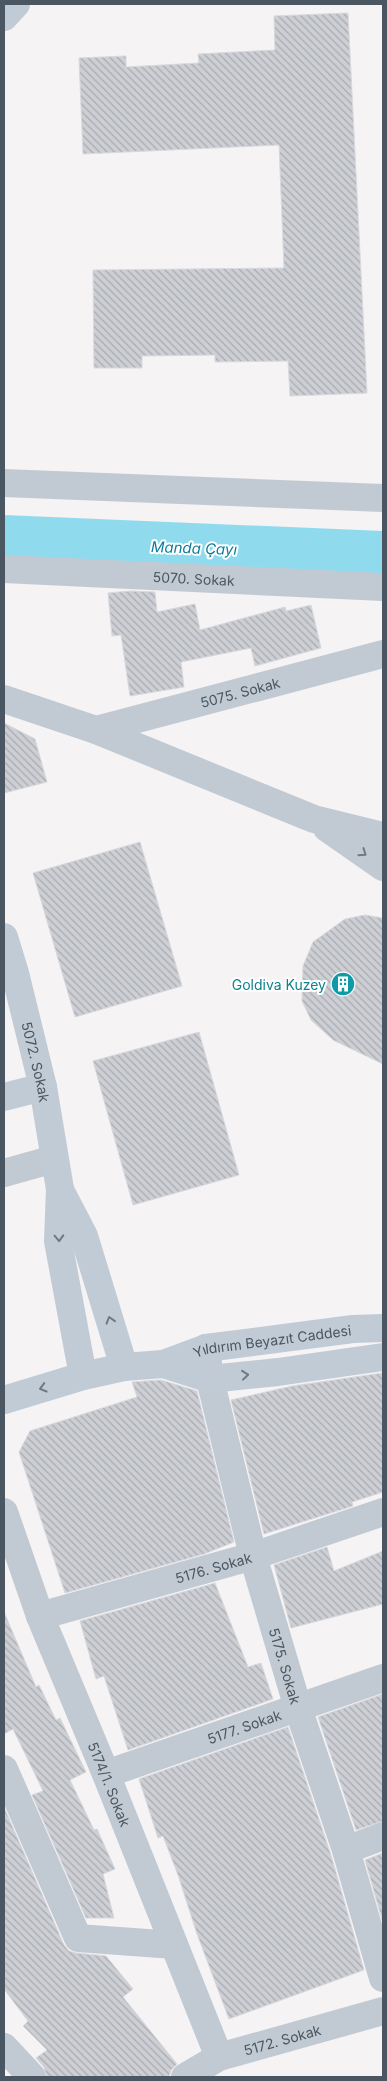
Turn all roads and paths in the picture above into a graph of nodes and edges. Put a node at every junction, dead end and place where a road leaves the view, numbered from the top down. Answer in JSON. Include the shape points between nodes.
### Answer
{"nodes":[{"id":1,"x":16,"y":4,"type":"edge"},
{"id":2,"x":4,"y":17,"type":"edge"},
{"id":3,"x":4,"y":483,"type":"edge"},
{"id":4,"x":383,"y":498,"type":"edge"},
{"id":5,"x":4,"y":569,"type":"edge"},
{"id":6,"x":383,"y":587,"type":"edge"},
{"id":7,"x":383,"y":654,"type":"edge"},
{"id":8,"x":4,"y":699,"type":"edge"},
{"id":9,"x":96,"y":730,"type":"junction"},
{"id":10,"x":314,"y":819,"type":"junction"},
{"id":11,"x":383,"y":836,"type":"edge"},
{"id":12,"x":383,"y":867,"type":"edge"},
{"id":13,"x":4,"y":937,"type":"edge"},
{"id":14,"x":43,"y":1086,"type":"junction"},
{"id":15,"x":4,"y":1097,"type":"edge"},
{"id":16,"x":54,"y":1159,"type":"junction"},
{"id":17,"x":4,"y":1173,"type":"edge"},
{"id":18,"x":60,"y":1189,"type":"junction"},
{"id":19,"x":383,"y":1328,"type":"edge"},
{"id":20,"x":206,"y":1348,"type":"junction"},
{"id":21,"x":383,"y":1357,"type":"edge"},
{"id":22,"x":163,"y":1364,"type":"junction"},
{"id":23,"x":124,"y":1367,"type":"junction"},
{"id":24,"x":83,"y":1376,"type":"junction"},
{"id":25,"x":210,"y":1379,"type":"junction"},
{"id":26,"x":4,"y":1400,"type":"edge"},
{"id":27,"x":4,"y":1512,"type":"edge"},
{"id":28,"x":383,"y":1512,"type":"edge"},
{"id":29,"x":253,"y":1556,"type":"junction"},
{"id":30,"x":40,"y":1616,"type":"junction"},
{"id":31,"x":383,"y":1678,"type":"edge"},
{"id":32,"x":298,"y":1708,"type":"junction"},
{"id":33,"x":4,"y":1769,"type":"edge"},
{"id":34,"x":106,"y":1774,"type":"junction"},
{"id":35,"x":383,"y":1836,"type":"edge"},
{"id":36,"x":346,"y":1850,"type":"junction"},
{"id":37,"x":174,"y":1945,"type":"junction"},
{"id":38,"x":383,"y":1978,"type":"edge"},
{"id":39,"x":383,"y":2011,"type":"edge"},
{"id":40,"x":4,"y":2047,"type":"edge"},
{"id":41,"x":219,"y":2057,"type":"junction"},
{"id":42,"x":32,"y":2077,"type":"edge"},
{"id":43,"x":185,"y":2077,"type":"edge"}],
"edges":[{"from":1,"to":2,"type":"street"},
{"from":3,"to":4,"type":"street"},
{"from":5,"to":6,"type":"street","name":"5070. Sokak"},
{"from":7,"to":9,"type":"street","name":"5075. Sokak"},
{"from":8,"to":9,"type":"street"},
{"from":9,"to":10,"type":"street"},
{"from":10,"to":11,"type":"street"},
{"from":10,"to":12,"type":"street","one_way":true},
{"from":13,"to":14,"type":"street","name":"5072. Sokak"},
{"from":14,"to":15,"type":"street"},
{"from":14,"to":16,"type":"street","name":"5072. Sokak"},
{"from":16,"to":17,"type":"street"},
{"from":16,"to":18,"type":"street","name":"5072. Sokak"},
{"from":23,"to":18,"type":"street","name":"5072. Sokak","one_way":true,"via":[[84,1236]]},
{"from":18,"to":24,"type":"street","name":"5072. Sokak","one_way":true,"via":[[58,1241]]},
{"from":19,"to":20,"type":"street","name":"Yıldırım Beyazıt Caddesi"},
{"from":20,"to":22,"type":"street","name":"Yıldırım Beyazıt Caddesi"},
{"from":20,"to":25,"type":"street","name":"5175. Sokak"},
{"from":25,"to":21,"type":"street","name":"Yıldırım Beyazıt Caddesi","one_way":true},
{"from":22,"to":23,"type":"street","name":"Yıldırım Beyazıt Caddesi"},
{"from":22,"to":25,"type":"street","name":"Yıldırım Beyazıt Caddesi"},
{"from":23,"to":24,"type":"street","name":"Yıldırım Beyazıt Caddesi"},
{"from":24,"to":26,"type":"street","name":"Yıldırım Beyazıt Caddesi","one_way":true},
{"from":25,"to":29,"type":"street","name":"5175. Sokak"},
{"from":27,"to":30,"type":"street","name":"5174/1. Sokak"},
{"from":28,"to":29,"type":"street","name":"5176. Sokak"},
{"from":29,"to":30,"type":"street","name":"5176. Sokak"},
{"from":29,"to":32,"type":"street","name":"5175. Sokak"},
{"from":30,"to":34,"type":"street","name":"5174/1. Sokak"},
{"from":31,"to":32,"type":"street","name":"5177. Sokak"},
{"from":32,"to":34,"type":"street","name":"5177. Sokak"},
{"from":32,"to":36,"type":"street","name":"5175. Sokak"},
{"from":33,"to":37,"type":"street","via":[[78,1938]]},
{"from":34,"to":37,"type":"street","name":"5174/1. Sokak"},
{"from":35,"to":36,"type":"street"},
{"from":36,"to":38,"type":"street","name":"5175. Sokak"},
{"from":37,"to":41,"type":"street","name":"5174/1. Sokak"},
{"from":39,"to":41,"type":"street","name":"5172. Sokak"},
{"from":40,"to":42,"type":"street"},
{"from":41,"to":43,"type":"street","name":"5172. Sokak"}]}
